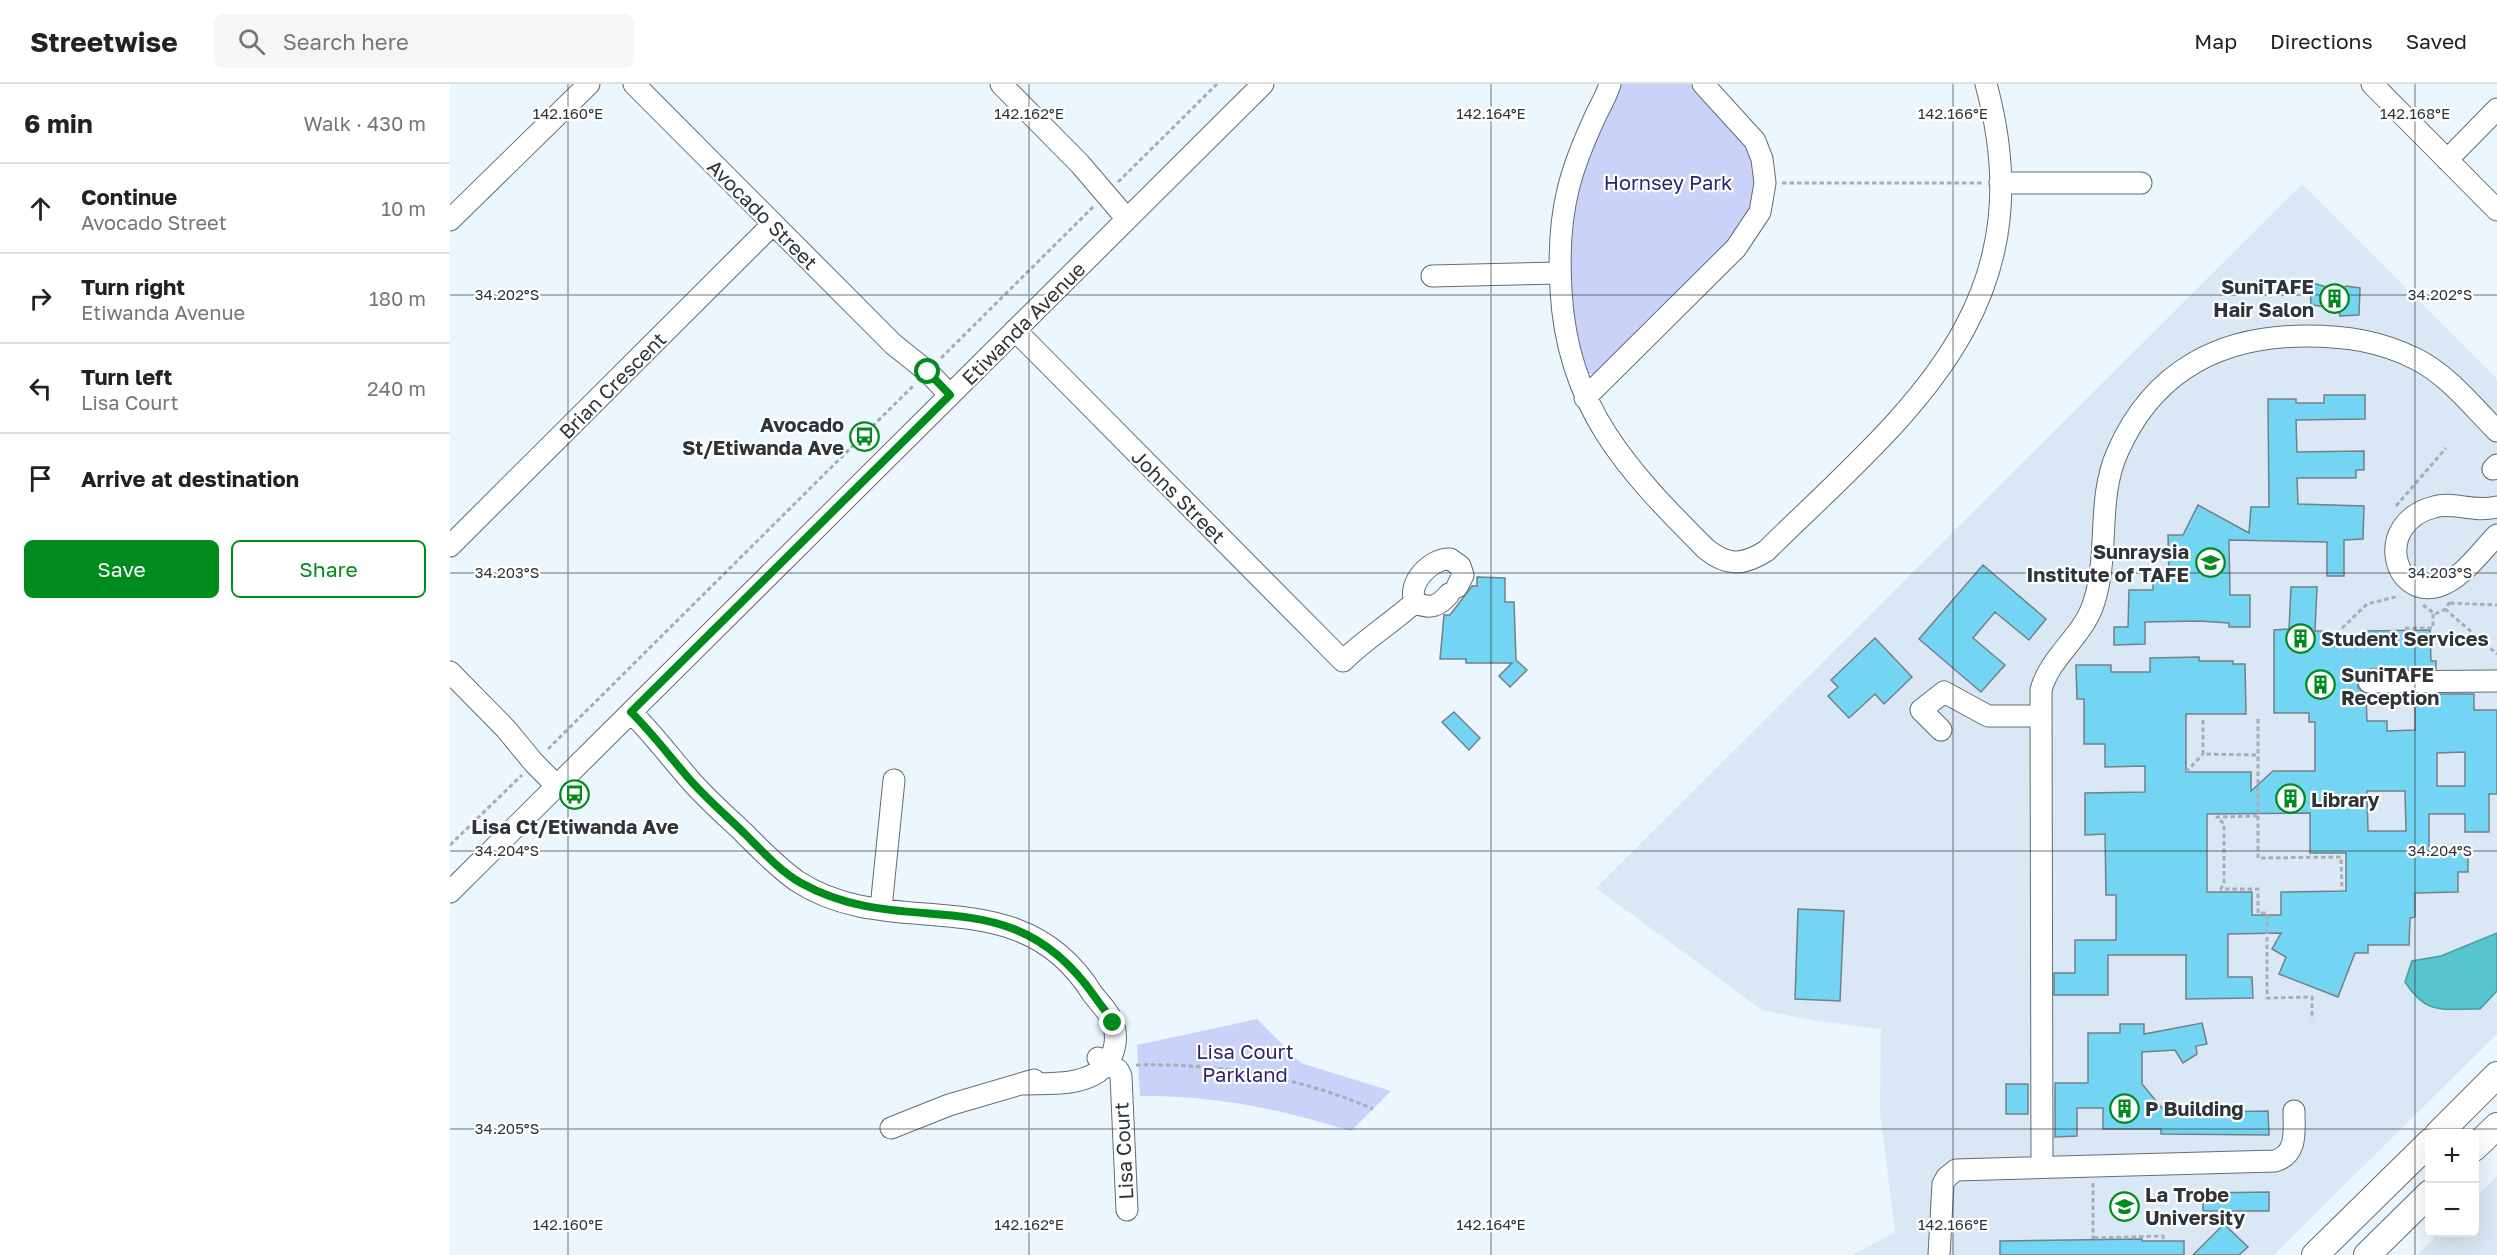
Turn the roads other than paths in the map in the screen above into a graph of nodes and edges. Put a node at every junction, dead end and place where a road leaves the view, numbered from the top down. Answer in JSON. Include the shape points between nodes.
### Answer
{"nodes":[{"id":1,"x":589,"y":84,"type":"edge"},
{"id":2,"x":634,"y":84,"type":"edge"},
{"id":3,"x":1000,"y":84,"type":"edge"},
{"id":4,"x":1263,"y":84,"type":"edge"},
{"id":5,"x":1610,"y":84,"type":"edge"},
{"id":6,"x":1703,"y":84,"type":"edge"},
{"id":7,"x":1986,"y":84,"type":"edge"},
{"id":8,"x":2372,"y":84,"type":"edge"},
{"id":9,"x":2497,"y":109,"type":"edge"},
{"id":10,"x":2447,"y":160,"type":"junction"},
{"id":11,"x":2000,"y":183,"type":"junction"},
{"id":12,"x":2141,"y":183,"type":"dead end"},
{"id":13,"x":2497,"y":210,"type":"edge"},
{"id":14,"x":1131,"y":215,"type":"junction"},
{"id":15,"x":450,"y":220,"type":"edge"},
{"id":16,"x":774,"y":224,"type":"junction"},
{"id":17,"x":1560,"y":273,"type":"junction"},
{"id":18,"x":1432,"y":276,"type":"dead end"},
{"id":19,"x":1015,"y":330,"type":"junction"},
{"id":20,"x":1585,"y":398,"type":"junction"},
{"id":21,"x":946,"y":399,"type":"junction"},
{"id":22,"x":2497,"y":431,"type":"edge"},
{"id":23,"x":2497,"y":507,"type":"edge"},
{"id":24,"x":2497,"y":535,"type":"edge"},
{"id":25,"x":450,"y":546,"type":"edge"},
{"id":26,"x":1415,"y":602,"type":"junction"},
{"id":27,"x":450,"y":672,"type":"edge"},
{"id":28,"x":2497,"y":681,"type":"edge"},
{"id":29,"x":2369,"y":682,"type":"dead end"},
{"id":30,"x":2040,"y":716,"type":"junction"},
{"id":31,"x":626,"y":717,"type":"junction"},
{"id":32,"x":1941,"y":730,"type":"dead end"},
{"id":33,"x":894,"y":780,"type":"dead end"},
{"id":34,"x":560,"y":782,"type":"junction"},
{"id":35,"x":450,"y":892,"type":"edge"},
{"id":36,"x":881,"y":908,"type":"junction"},
{"id":37,"x":1102,"y":1063,"type":"junction"},
{"id":38,"x":2497,"y":1075,"type":"edge"},
{"id":39,"x":2295,"y":1111,"type":"dead end"},
{"id":40,"x":2497,"y":1126,"type":"edge"},
{"id":41,"x":891,"y":1128,"type":"dead end"},
{"id":42,"x":2443,"y":1129,"type":"edge"},
{"id":43,"x":2479,"y":1144,"type":"edge"},
{"id":44,"x":2425,"y":1147,"type":"edge"},
{"id":45,"x":2042,"y":1167,"type":"junction"},
{"id":46,"x":2425,"y":1198,"type":"edge"},
{"id":47,"x":1127,"y":1210,"type":"dead end"},
{"id":48,"x":1939,"y":1255,"type":"edge"},
{"id":49,"x":2315,"y":1255,"type":"edge"},
{"id":50,"x":2367,"y":1255,"type":"edge"}],
"edges":[{"from":1,"to":15,"type":"street"},
{"from":2,"to":16,"type":"street","name":"Avocado Street"},
{"from":3,"to":14,"type":"street"},
{"from":4,"to":14,"type":"street","name":"Etiwanda Avenue"},
{"from":5,"to":17,"type":"street","via":[[1584,141],[1567,192]]},
{"from":6,"to":20,"type":"street","via":[[1755,141],[1765,183],[1760,212],[1736,248]]},
{"from":7,"to":11,"type":"street","via":[[1999,148]]},
{"from":8,"to":10,"type":"street"},
{"from":9,"to":10,"type":"street"},
{"from":10,"to":13,"type":"street"},
{"from":11,"to":12,"type":"street"},
{"from":11,"to":20,"type":"street","via":[[1998,227],[1980,298],[1945,365],[1903,416],[1755,558],[1737,564],[1706,549],[1636,476]]},
{"from":14,"to":19,"type":"street","name":"Etiwanda Avenue"},
{"from":16,"to":21,"type":"street","name":"Avocado Street"},
{"from":16,"to":25,"type":"street","name":"Brian Crescent"},
{"from":17,"to":18,"type":"street"},
{"from":17,"to":20,"type":"street","via":[[1567,339]]},
{"from":19,"to":21,"type":"street","name":"Etiwanda Avenue"},
{"from":19,"to":26,"type":"street","name":"Johns Street","via":[[1343,661]]},
{"from":21,"to":31,"type":"street","name":"Etiwanda Avenue"},
{"from":22,"to":30,"type":"street","via":[[2435,371],[2416,359],[2367,340],[2301,336],[2249,341],[2183,369],[2150,398],[2118,450],[2106,485],[2102,564],[2093,605],[2086,621],[2045,677]]},
{"from":23,"to":24,"type":"street","via":[[2476,511],[2443,506],[2427,510],[2397,535],[2395,555],[2398,566],[2411,580],[2430,587],[2440,586],[2461,572]]},
{"from":26,"to":26,"type":"street","via":[[1412,592],[1416,581],[1439,561],[1450,559],[1460,566],[1463,575],[1453,591],[1434,606]]},
{"from":27,"to":34,"type":"street"},
{"from":28,"to":29,"type":"street"},
{"from":30,"to":32,"type":"street","via":[[1988,716],[1944,692],[1921,710]]},
{"from":30,"to":45,"type":"street"},
{"from":31,"to":34,"type":"street","name":"Etiwanda Avenue"},
{"from":31,"to":36,"type":"street","via":[[657,739],[686,776],[765,855],[797,881],[837,899]]},
{"from":33,"to":36,"type":"street"},
{"from":34,"to":35,"type":"street","name":"Etiwanda Avenue"},
{"from":36,"to":37,"type":"street","via":[[983,919],[1023,932],[1056,952],[1096,998],[1104,1038]]},
{"from":37,"to":41,"type":"street","via":[[949,1105]]},
{"from":37,"to":47,"type":"street","name":"Lisa Court","via":[[1120,1092]]},
{"from":38,"to":42,"type":"main road"},
{"from":39,"to":45,"type":"street","via":[[2292,1147],[2288,1155],[2275,1161]]},
{"from":40,"to":43,"type":"main road"},
{"from":44,"to":49,"type":"main road"},
{"from":45,"to":48,"type":"street","via":[[1968,1168],[1949,1174],[1943,1185]]},
{"from":46,"to":50,"type":"main road"}]}
